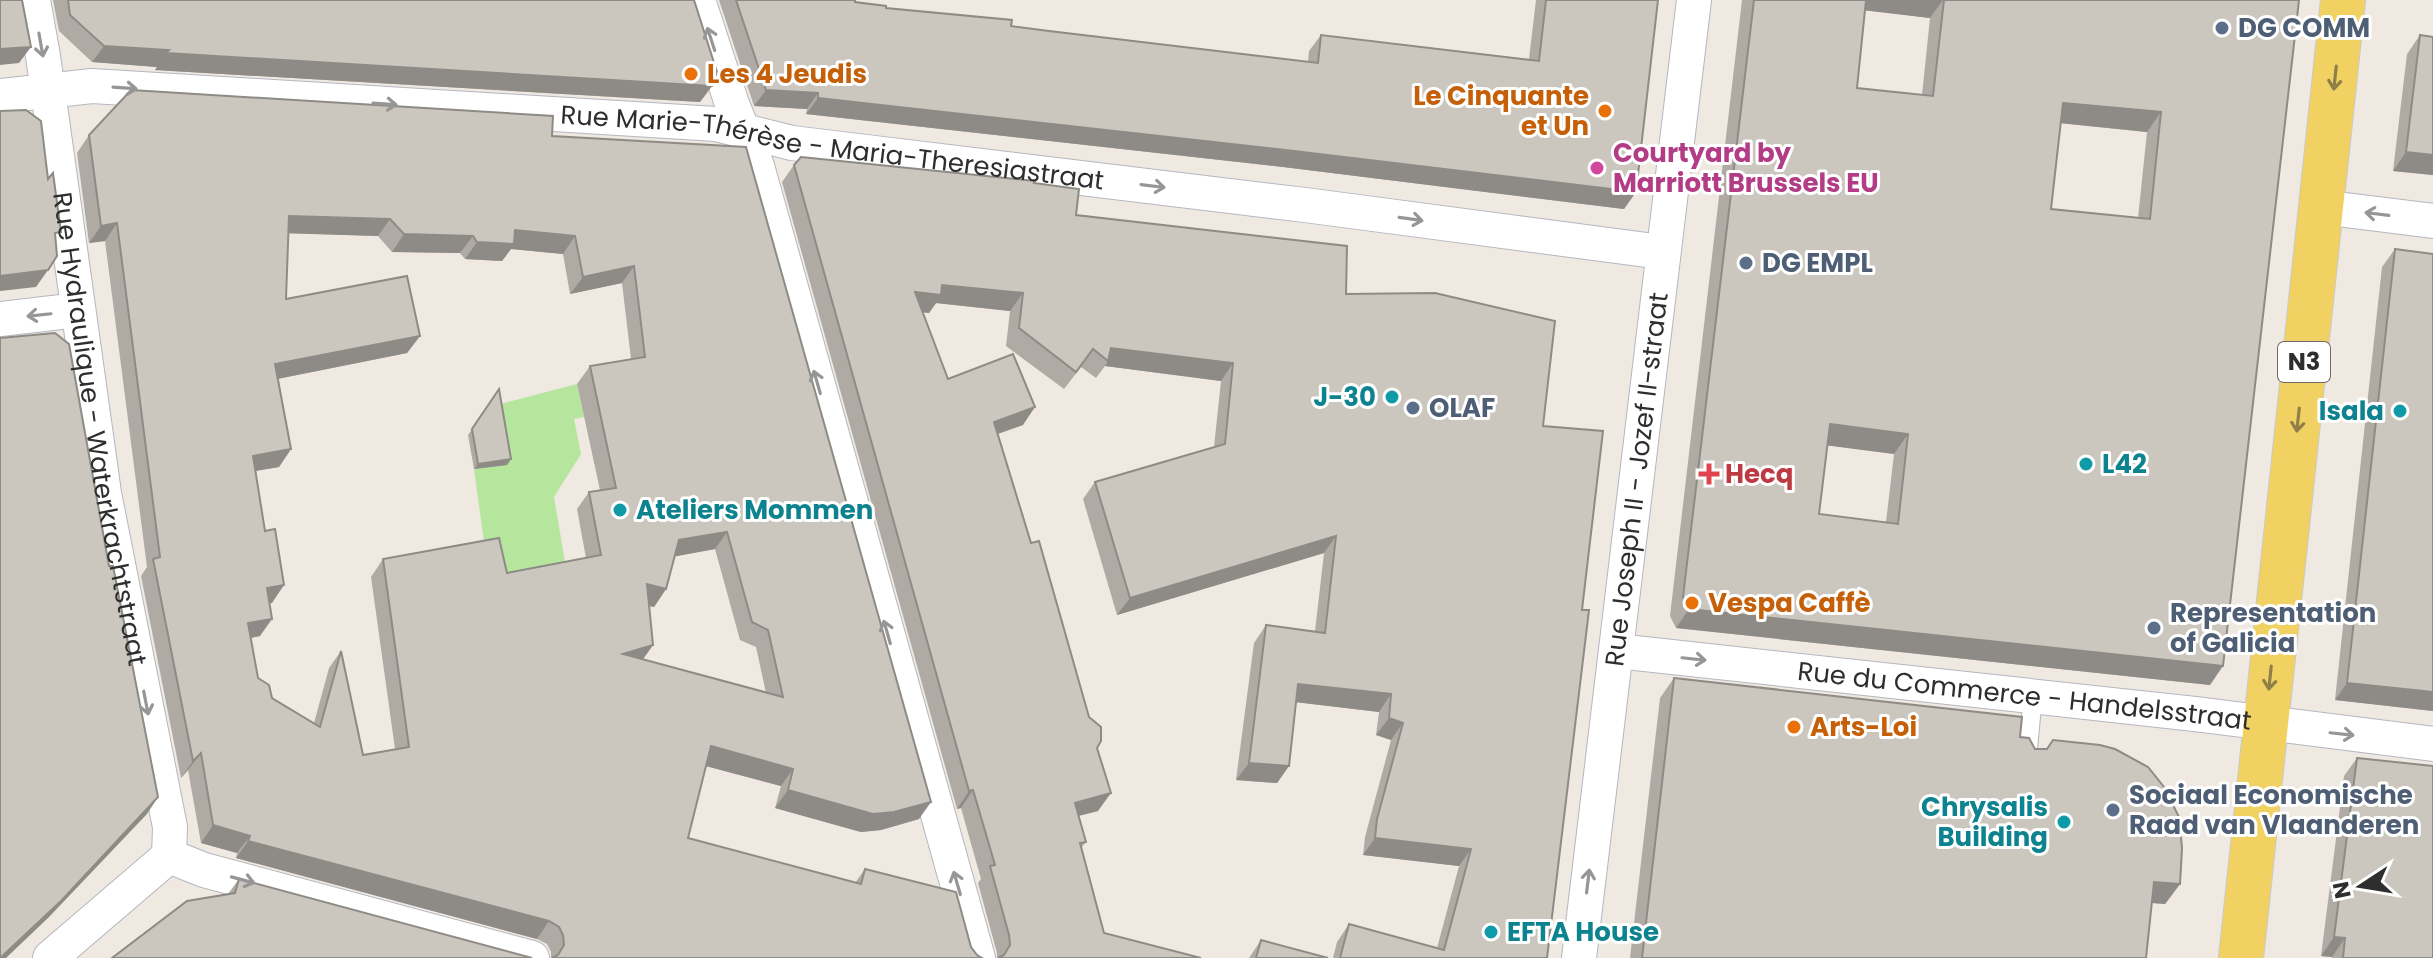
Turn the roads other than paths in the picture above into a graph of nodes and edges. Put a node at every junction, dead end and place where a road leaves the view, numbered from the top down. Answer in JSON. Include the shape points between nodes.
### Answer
{"nodes":[{"id":1,"x":33,"y":0,"type":"edge"},
{"id":2,"x":698,"y":0,"type":"edge"},
{"id":3,"x":1694,"y":0,"type":"edge"},
{"id":4,"x":2343,"y":0,"type":"edge"},
{"id":5,"x":48,"y":91,"type":"junction"},
{"id":6,"x":0,"y":96,"type":"edge"},
{"id":7,"x":743,"y":131,"type":"junction"},
{"id":8,"x":2321,"y":207,"type":"junction"},
{"id":9,"x":2433,"y":221,"type":"edge"},
{"id":10,"x":1662,"y":252,"type":"junction"},
{"id":11,"x":78,"y":310,"type":"junction"},
{"id":12,"x":0,"y":319,"type":"edge"},
{"id":13,"x":1617,"y":651,"type":"junction"},
{"id":14,"x":2033,"y":696,"type":"junction"},
{"id":15,"x":2265,"y":723,"type":"junction"},
{"id":16,"x":2433,"y":744,"type":"edge"},
{"id":17,"x":2027,"y":759,"type":"edge"},
{"id":18,"x":169,"y":856,"type":"junction"},
{"id":19,"x":50,"y":958,"type":"edge"},
{"id":20,"x":532,"y":958,"type":"edge"},
{"id":21,"x":978,"y":958,"type":"edge"},
{"id":22,"x":1579,"y":958,"type":"edge"},
{"id":23,"x":2241,"y":958,"type":"edge"}],
"edges":[{"from":1,"to":5,"type":"street","name":"Rue Hydraulique - Waterkrachtstraat","one_way":true},
{"from":7,"to":2,"type":"street","one_way":true},
{"from":3,"to":10,"type":"street","name":"Rue Joseph II - Jozef II-straat"},
{"from":4,"to":8,"type":"main road","number":"N3","one_way":true},
{"from":5,"to":6,"type":"street","name":"Rue Marie-Thérèse - Maria-Theresiastraat"},
{"from":5,"to":7,"type":"street","name":"Rue Marie-Thérèse - Maria-Theresiastraat","one_way":true,"via":[[92,86],[716,124]]},
{"from":5,"to":11,"type":"street","name":"Rue Hydraulique - Waterkrachtstraat"},
{"from":7,"to":10,"type":"street","name":"Rue Marie-Thérèse - Maria-Theresiastraat","one_way":true,"via":[[792,143]]},
{"from":21,"to":7,"type":"street","one_way":true},
{"from":9,"to":8,"type":"street","one_way":true},
{"from":8,"to":15,"type":"main road","number":"N3","one_way":true},
{"from":10,"to":13,"type":"street","name":"Rue Joseph II - Jozef II-straat"},
{"from":11,"to":12,"type":"street","one_way":true},
{"from":11,"to":18,"type":"street","name":"Rue Hydraulique - Waterkrachtstraat","one_way":true,"via":[[104,493],[170,827]]},
{"from":13,"to":14,"type":"street","name":"Rue du Commerce - Handelsstraat","one_way":true},
{"from":22,"to":13,"type":"street","name":"Rue Joseph II - Jozef II-straat","one_way":true},
{"from":14,"to":15,"type":"street","name":"Rue du Commerce - Handelsstraat"},
{"from":14,"to":17,"type":"lane"},
{"from":15,"to":16,"type":"street","name":"Rue du Commerce - Handelsstraat","one_way":true},
{"from":15,"to":23,"type":"main road","number":"N3"},
{"from":18,"to":19,"type":"street"},
{"from":18,"to":20,"type":"street","one_way":true,"via":[[204,870]]}]}
